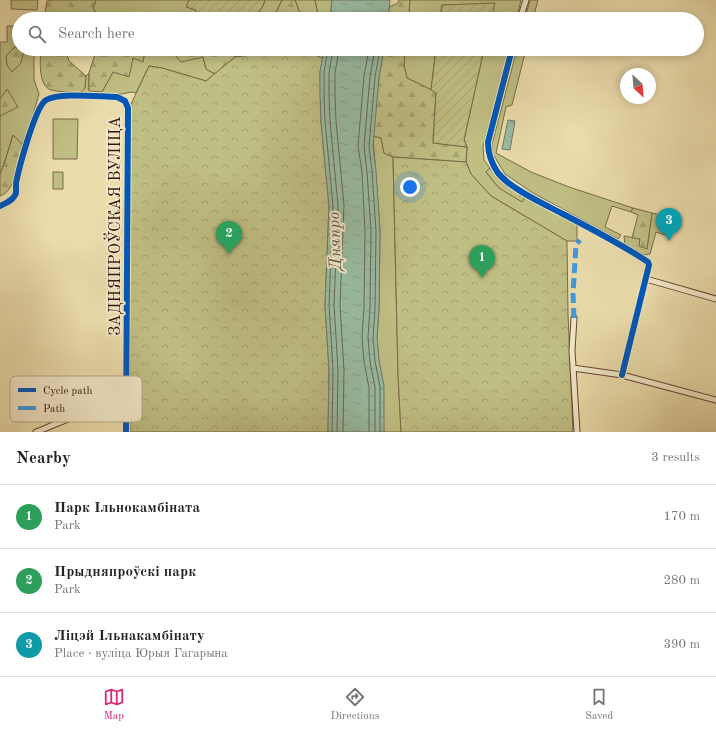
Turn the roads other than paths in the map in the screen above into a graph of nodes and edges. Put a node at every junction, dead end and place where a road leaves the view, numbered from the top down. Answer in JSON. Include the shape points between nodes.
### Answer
{"nodes":[{"id":1,"x":526,"y":0,"type":"edge"},
{"id":2,"x":522,"y":12,"type":"edge"},
{"id":3,"x":510,"y":56,"type":"edge"},
{"id":4,"x":0,"y":206,"type":"edge"},
{"id":5,"x":646,"y":279,"type":"junction"},
{"id":6,"x":716,"y":299,"type":"edge"},
{"id":7,"x":574,"y":318,"type":"dead end"},
{"id":8,"x":573,"y":368,"type":"junction"},
{"id":9,"x":126,"y":376,"type":"edge"},
{"id":10,"x":622,"y":376,"type":"junction"},
{"id":11,"x":716,"y":400,"type":"edge"},
{"id":12,"x":60,"y":422,"type":"edge"},
{"id":13,"x":36,"y":432,"type":"edge"},
{"id":14,"x":577,"y":432,"type":"edge"}],
"edges":[{"from":1,"to":2,"type":"street"},
{"from":3,"to":5,"type":"street","via":[[488,142],[488,154],[498,173],[514,186],[621,244],[648,262]]},
{"from":4,"to":9,"type":"street","name":"ЗАДНЯПРОЎСКАЯ ВУЛІЦА","via":[[8,203],[16,193],[24,152],[39,109],[46,100],[62,96],[117,97],[124,101],[128,108]]},
{"from":5,"to":6,"type":"street"},
{"from":5,"to":10,"type":"street"},
{"from":7,"to":8,"type":"street"},
{"from":8,"to":10,"type":"street"},
{"from":8,"to":14,"type":"street"},
{"from":10,"to":11,"type":"street"},
{"from":12,"to":13,"type":"street"}]}
